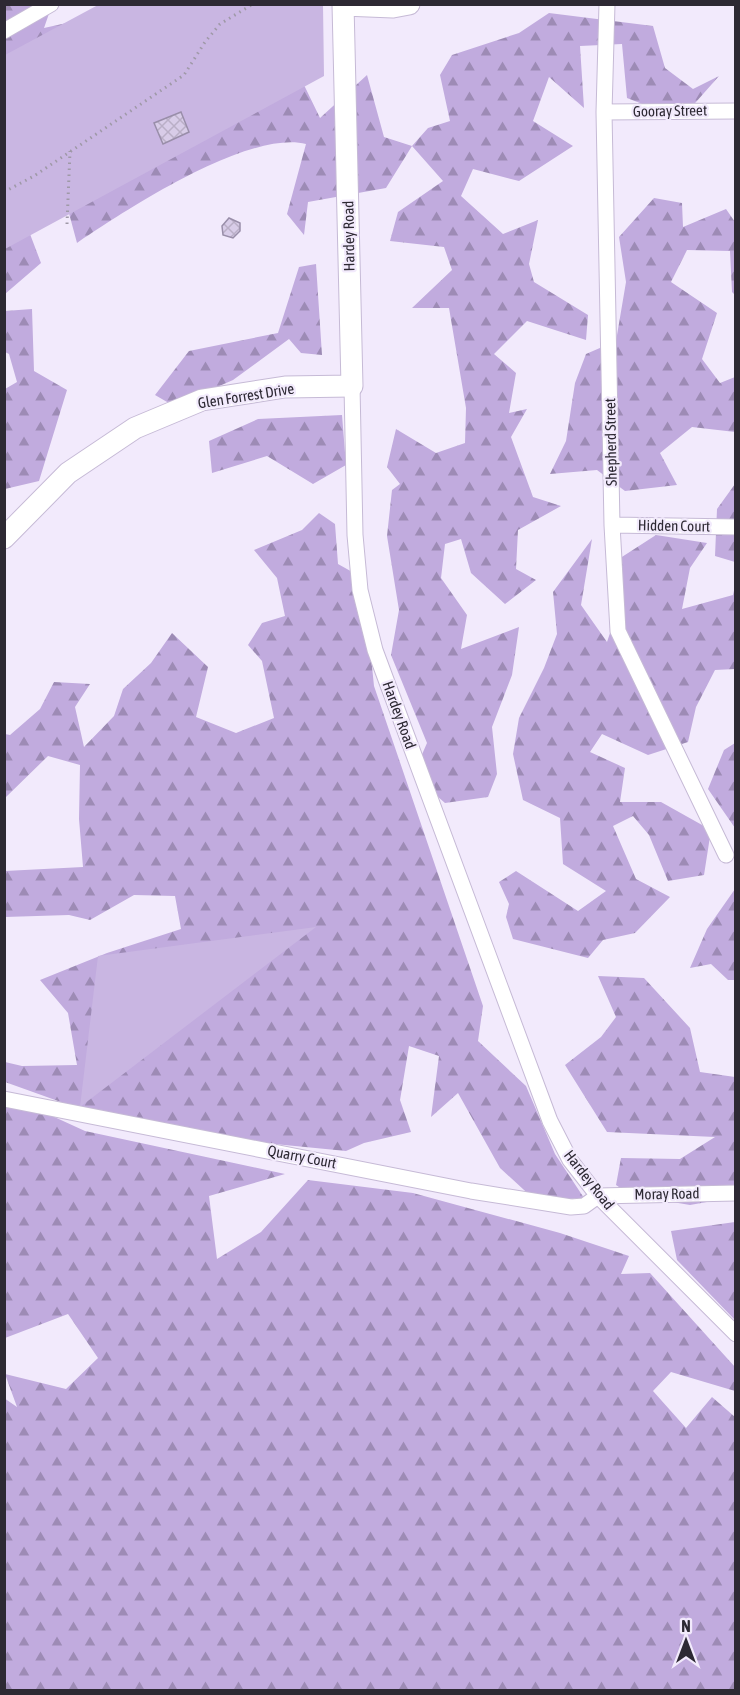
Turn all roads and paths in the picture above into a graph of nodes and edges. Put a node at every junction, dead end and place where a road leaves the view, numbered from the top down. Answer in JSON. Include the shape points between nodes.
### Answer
{"nodes":[{"id":1,"x":51,"y":4,"type":"edge"},
{"id":2,"x":254,"y":4,"type":"edge"},
{"id":3,"x":409,"y":4,"type":"edge"},
{"id":4,"x":607,"y":4,"type":"edge"},
{"id":5,"x":343,"y":5,"type":"edge"},
{"id":6,"x":4,"y":31,"type":"edge"},
{"id":7,"x":735,"y":111,"type":"edge"},
{"id":8,"x":604,"y":112,"type":"junction"},
{"id":9,"x":70,"y":151,"type":"junction"},
{"id":10,"x":4,"y":192,"type":"edge"},
{"id":11,"x":67,"y":224,"type":"dead end"},
{"id":12,"x":352,"y":386,"type":"junction"},
{"id":13,"x":612,"y":525,"type":"junction"},
{"id":14,"x":735,"y":527,"type":"edge"},
{"id":15,"x":4,"y":538,"type":"edge"},
{"id":16,"x":726,"y":855,"type":"dead end"},
{"id":17,"x":4,"y":1099,"type":"edge"},
{"id":18,"x":735,"y":1193,"type":"edge"},
{"id":19,"x":598,"y":1196,"type":"junction"},
{"id":20,"x":735,"y":1334,"type":"edge"}],
"edges":[{"from":1,"to":6,"type":"street"},
{"from":2,"to":9,"type":"path","via":[[220,24],[184,75]]},
{"from":3,"to":5,"type":"street"},
{"from":4,"to":8,"type":"street","name":"Shepherd Street"},
{"from":5,"to":12,"type":"street","name":"Hardey Road"},
{"from":7,"to":8,"type":"street","name":"Gooray Street"},
{"from":8,"to":13,"type":"street","name":"Shepherd Street"},
{"from":9,"to":10,"type":"path"},
{"from":9,"to":11,"type":"path"},
{"from":12,"to":15,"type":"street","name":"Glen Forrest Drive","via":[[285,387],[202,400],[135,428],[68,473]]},
{"from":12,"to":19,"type":"street","name":"Hardey Road","via":[[355,535],[360,590],[375,650],[550,1121],[570,1160]]},
{"from":13,"to":14,"type":"street","name":"Hidden Court"},
{"from":13,"to":16,"type":"street","name":"Shepherd Street","via":[[618,631]]},
{"from":17,"to":19,"type":"street","name":"Quarry Court","via":[[471,1191],[571,1207],[584,1206]]},
{"from":18,"to":19,"type":"street","name":"Moray Road"},
{"from":19,"to":20,"type":"street","name":"Hardey Road"}]}
